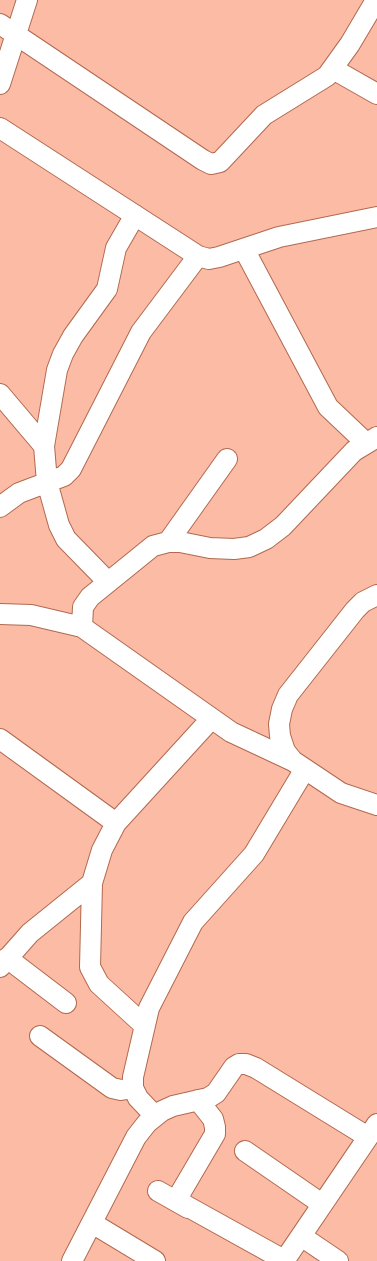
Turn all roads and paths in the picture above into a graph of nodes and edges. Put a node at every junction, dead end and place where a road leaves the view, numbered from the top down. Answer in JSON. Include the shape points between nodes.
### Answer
{"nodes":[{"id":1,"x":26,"y":0,"type":"edge"},
{"id":2,"x":376,"y":0,"type":"edge"},
{"id":3,"x":8,"y":29,"type":"edge"},
{"id":4,"x":333,"y":68,"type":"junction"},
{"id":5,"x":0,"y":84,"type":"edge"},
{"id":6,"x":377,"y":94,"type":"edge"},
{"id":7,"x":0,"y":128,"type":"edge"},
{"id":8,"x":135,"y":215,"type":"junction"},
{"id":9,"x":377,"y":217,"type":"edge"},
{"id":10,"x":244,"y":249,"type":"junction"},
{"id":11,"x":198,"y":256,"type":"junction"},
{"id":12,"x":0,"y":394,"type":"edge"},
{"id":13,"x":371,"y":440,"type":"edge"},
{"id":14,"x":44,"y":446,"type":"junction"},
{"id":15,"x":227,"y":459,"type":"dead end"},
{"id":16,"x":47,"y":482,"type":"junction"},
{"id":17,"x":0,"y":507,"type":"edge"},
{"id":18,"x":168,"y":542,"type":"junction"},
{"id":19,"x":108,"y":582,"type":"junction"},
{"id":20,"x":377,"y":595,"type":"edge"},
{"id":21,"x":0,"y":614,"type":"edge"},
{"id":22,"x":82,"y":627,"type":"junction"},
{"id":23,"x":211,"y":719,"type":"junction"},
{"id":24,"x":0,"y":739,"type":"edge"},
{"id":25,"x":299,"y":765,"type":"junction"},
{"id":26,"x":377,"y":805,"type":"edge"},
{"id":27,"x":116,"y":823,"type":"junction"},
{"id":28,"x":92,"y":883,"type":"junction"},
{"id":29,"x":3,"y":963,"type":"edge"},
{"id":30,"x":66,"y":1003,"type":"dead end"},
{"id":31,"x":145,"y":1026,"type":"junction"},
{"id":32,"x":40,"y":1036,"type":"dead end"},
{"id":33,"x":133,"y":1088,"type":"junction"},
{"id":34,"x":198,"y":1100,"type":"junction"},
{"id":35,"x":155,"y":1116,"type":"junction"},
{"id":36,"x":373,"y":1130,"type":"edge"},
{"id":37,"x":245,"y":1151,"type":"dead end"},
{"id":38,"x":158,"y":1191,"type":"dead end"},
{"id":39,"x":322,"y":1204,"type":"junction"},
{"id":40,"x":188,"y":1208,"type":"junction"},
{"id":41,"x":92,"y":1223,"type":"junction"},
{"id":42,"x":301,"y":1236,"type":"junction"},
{"id":43,"x":284,"y":1260,"type":"edge"},
{"id":44,"x":72,"y":1261,"type":"edge"},
{"id":45,"x":155,"y":1261,"type":"edge"},
{"id":46,"x":338,"y":1261,"type":"edge"}],
"edges":[{"from":1,"to":3,"type":"street"},
{"from":2,"to":4,"type":"street"},
{"from":3,"to":4,"type":"street","via":[[211,164],[220,162],[264,115],[327,76]]},
{"from":3,"to":5,"type":"street"},
{"from":4,"to":6,"type":"street"},
{"from":7,"to":8,"type":"street"},
{"from":8,"to":11,"type":"street"},
{"from":8,"to":14,"type":"street","via":[[116,248],[107,289],[63,354],[57,370]]},
{"from":9,"to":10,"type":"street","via":[[279,238]]},
{"from":10,"to":11,"type":"street","via":[[209,259]]},
{"from":10,"to":13,"type":"street","via":[[328,407]]},
{"from":11,"to":16,"type":"street","via":[[141,332],[71,470],[64,476]]},
{"from":12,"to":14,"type":"street"},
{"from":13,"to":18,"type":"street","via":[[354,451],[283,526],[250,548],[234,549]]},
{"from":14,"to":16,"type":"street"},
{"from":15,"to":18,"type":"street"},
{"from":16,"to":17,"type":"street","via":[[19,493]]},
{"from":16,"to":19,"type":"street","via":[[59,525],[66,539]]},
{"from":18,"to":19,"type":"street","via":[[153,546]]},
{"from":19,"to":22,"type":"street","via":[[90,597],[83,607]]},
{"from":20,"to":25,"type":"street","via":[[363,602],[355,610],[288,695],[282,709],[280,736],[285,751]]},
{"from":21,"to":22,"type":"street","via":[[31,615]]},
{"from":22,"to":23,"type":"street"},
{"from":23,"to":25,"type":"street","via":[[247,741]]},
{"from":23,"to":27,"type":"street"},
{"from":24,"to":27,"type":"street"},
{"from":25,"to":26,"type":"street","via":[[342,793]]},
{"from":25,"to":31,"type":"street","via":[[254,854],[192,922],[149,1008]]},
{"from":27,"to":28,"type":"street","via":[[102,850]]},
{"from":28,"to":29,"type":"street","via":[[30,933]]},
{"from":28,"to":31,"type":"street","via":[[90,967],[99,984]]},
{"from":29,"to":30,"type":"street"},
{"from":31,"to":33,"type":"street","via":[[133,1077]]},
{"from":32,"to":33,"type":"street","via":[[112,1088]]},
{"from":33,"to":35,"type":"street","via":[[138,1098]]},
{"from":34,"to":35,"type":"street","via":[[173,1106]]},
{"from":34,"to":36,"type":"street","via":[[216,1093],[234,1067],[246,1064]]},
{"from":34,"to":40,"type":"street","via":[[213,1119],[215,1134],[182,1192],[180,1198]]},
{"from":35,"to":41,"type":"street","via":[[136,1137]]},
{"from":36,"to":39,"type":"street"},
{"from":37,"to":39,"type":"street"},
{"from":38,"to":40,"type":"street"},
{"from":39,"to":42,"type":"street"},
{"from":40,"to":43,"type":"street"},
{"from":41,"to":44,"type":"street"},
{"from":41,"to":45,"type":"street"},
{"from":42,"to":43,"type":"street"},
{"from":42,"to":46,"type":"street"}]}
